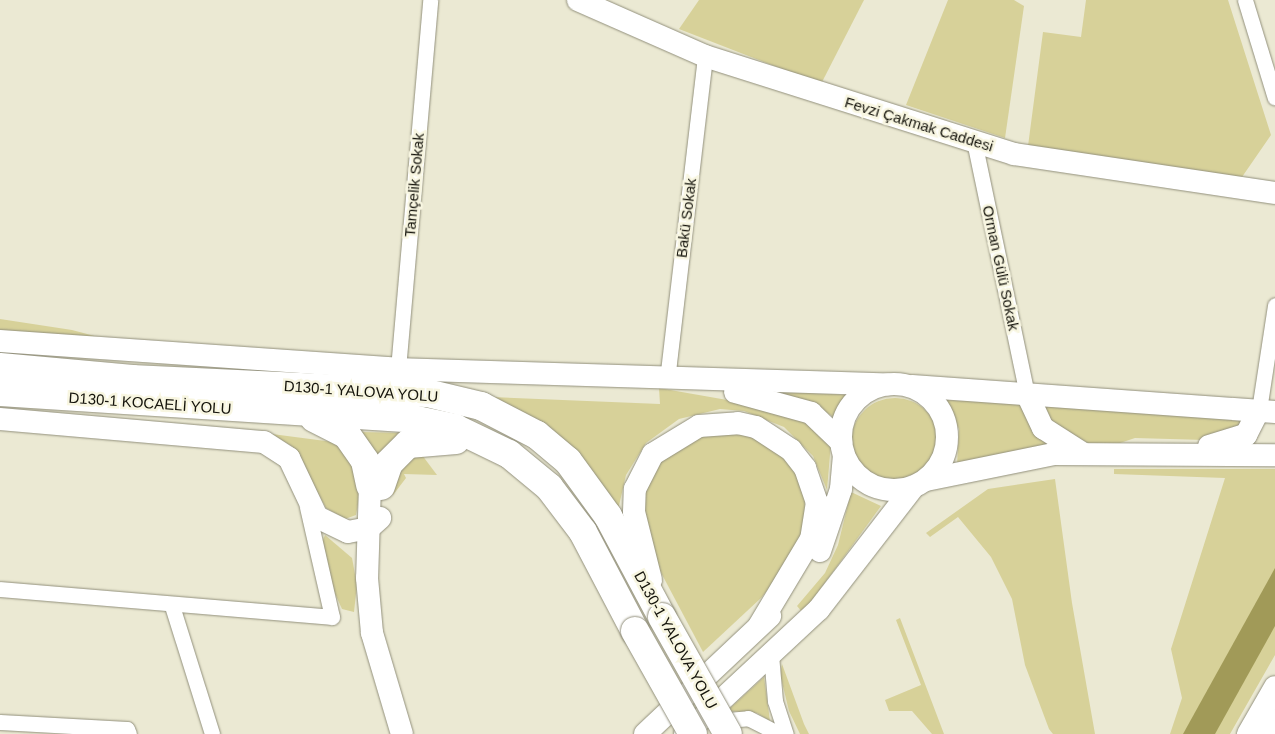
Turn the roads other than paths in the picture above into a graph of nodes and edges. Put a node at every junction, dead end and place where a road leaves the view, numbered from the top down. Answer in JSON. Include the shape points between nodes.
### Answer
{"nodes":[{"id":1,"x":430,"y":0,"type":"edge"},
{"id":2,"x":578,"y":0,"type":"edge"},
{"id":3,"x":1245,"y":0,"type":"edge"},
{"id":4,"x":706,"y":56,"type":"junction"},
{"id":5,"x":1275,"y":98,"type":"edge"},
{"id":6,"x":974,"y":141,"type":"junction"},
{"id":7,"x":1275,"y":193,"type":"edge"},
{"id":8,"x":1275,"y":305,"type":"edge"},
{"id":9,"x":0,"y":342,"type":"edge"},
{"id":10,"x":0,"y":367,"type":"edge"},
{"id":11,"x":398,"y":369,"type":"junction"},
{"id":12,"x":667,"y":380,"type":"junction"},
{"id":13,"x":886,"y":384,"type":"junction"},
{"id":14,"x":912,"y":386,"type":"junction"},
{"id":15,"x":0,"y":392,"type":"edge"},
{"id":16,"x":1027,"y":394,"type":"junction"},
{"id":17,"x":1267,"y":411,"type":"edge"},
{"id":18,"x":301,"y":413,"type":"junction"},
{"id":19,"x":0,"y":419,"type":"edge"},
{"id":20,"x":843,"y":449,"type":"junction"},
{"id":21,"x":509,"y":454,"type":"junction"},
{"id":22,"x":1084,"y":454,"type":"junction"},
{"id":23,"x":1151,"y":455,"type":"junction"},
{"id":24,"x":1275,"y":455,"type":"edge"},
{"id":25,"x":920,"y":483,"type":"junction"},
{"id":26,"x":376,"y":486,"type":"junction"},
{"id":27,"x":304,"y":495,"type":"junction"},
{"id":28,"x":374,"y":523,"type":"junction"},
{"id":29,"x":0,"y":589,"type":"edge"},
{"id":30,"x":172,"y":606,"type":"junction"},
{"id":31,"x":662,"y":617,"type":"junction"},
{"id":32,"x":759,"y":626,"type":"junction"},
{"id":33,"x":771,"y":655,"type":"junction"},
{"id":34,"x":1275,"y":687,"type":"edge"},
{"id":35,"x":1275,"y":720,"type":"edge"},
{"id":36,"x":0,"y":722,"type":"edge"},
{"id":37,"x":128,"y":734,"type":"edge"},
{"id":38,"x":212,"y":734,"type":"edge"},
{"id":39,"x":402,"y":734,"type":"edge"},
{"id":40,"x":413,"y":734,"type":"edge"},
{"id":41,"x":645,"y":734,"type":"edge"},
{"id":42,"x":688,"y":734,"type":"edge"},
{"id":43,"x":728,"y":734,"type":"edge"},
{"id":44,"x":779,"y":734,"type":"edge"},
{"id":45,"x":786,"y":734,"type":"edge"},
{"id":46,"x":1248,"y":734,"type":"edge"},
{"id":47,"x":1267,"y":734,"type":"edge"}],
"edges":[{"from":1,"to":11,"type":"street","name":"Tamçelik Sokak"},
{"from":2,"to":4,"type":"main road","name":"Fevzi Çakmak Caddesi"},
{"from":3,"to":5,"type":"street"},
{"from":4,"to":6,"type":"main road","name":"Fevzi Çakmak Caddesi"},
{"from":4,"to":12,"type":"street","name":"Bakü Sokak"},
{"from":6,"to":7,"type":"main road","name":"Fevzi Çakmak Caddesi","via":[[1071,165]]},
{"from":6,"to":16,"type":"street","name":"Orman Gülü Sokak"},
{"from":8,"to":17,"type":"street"},
{"from":9,"to":11,"type":"main road"},
{"from":10,"to":31,"type":"highway","name":"D130-1 YALOVA YOLU","via":[[132,379],[427,393],[481,406],[537,435],[582,477],[608,516]]},
{"from":11,"to":12,"type":"main road"},
{"from":12,"to":13,"type":"main road"},
{"from":12,"to":20,"type":"main road","via":[[800,408],[820,419]]},
{"from":13,"to":14,"type":"main road"},
{"from":13,"to":20,"type":"main road","via":[[857,398],[847,410]]},
{"from":14,"to":16,"type":"main road"},
{"from":14,"to":25,"type":"main road","via":[[935,403],[947,429],[943,457]]},
{"from":15,"to":18,"type":"highway","name":"D130-1 KOCAELİ YOLU"},
{"from":16,"to":17,"type":"main road"},
{"from":16,"to":22,"type":"main road","via":[[1043,428]]},
{"from":17,"to":23,"type":"main road","via":[[1238,440]]},
{"from":18,"to":21,"type":"highway","name":"D130-1 KOCAELİ YOLU","via":[[412,418],[455,428]]},
{"from":18,"to":26,"type":"highway","via":[[347,436],[365,461]]},
{"from":19,"to":27,"type":"main road","via":[[236,436],[264,442],[289,458]]},
{"from":20,"to":25,"type":"main road","via":[[859,476],[881,488]]},
{"from":20,"to":32,"type":"main road","via":[[835,513],[816,560]]},
{"from":21,"to":26,"type":"highway","via":[[451,439],[419,440],[408,444],[389,463]]},
{"from":21,"to":42,"type":"highway","bridge":true,"via":[[531,469],[566,507]]},
{"from":22,"to":23,"type":"main road"},
{"from":22,"to":25,"type":"main road","via":[[1016,459]]},
{"from":23,"to":24,"type":"main road"},
{"from":25,"to":33,"type":"main road","via":[[819,609]]},
{"from":26,"to":28,"type":"main road"},
{"from":27,"to":28,"type":"main road","via":[[317,517],[327,524],[348,532]]},
{"from":27,"to":30,"type":"street","via":[[332,617]]},
{"from":28,"to":39,"type":"main road","via":[[372,633]]},
{"from":28,"to":40,"type":"main road","via":[[383,628]]},
{"from":29,"to":30,"type":"street"},
{"from":30,"to":38,"type":"street"},
{"from":31,"to":32,"type":"main road","via":[[634,512],[642,470],[653,454],[682,433],[699,426],[738,422],[773,436],[791,450],[805,468],[816,502],[811,539]]},
{"from":31,"to":43,"type":"highway","name":"D130-1 YALOVA YOLU","bridge":true},
{"from":32,"to":41,"type":"main road"},
{"from":33,"to":42,"type":"main road"},
{"from":33,"to":45,"type":"street","via":[[775,701]]},
{"from":34,"to":46,"type":"main road"},
{"from":35,"to":47,"type":"main road"},
{"from":36,"to":37,"type":"street","via":[[127,729]]},
{"from":42,"to":44,"type":"street","via":[[727,717],[748,718]]}]}
